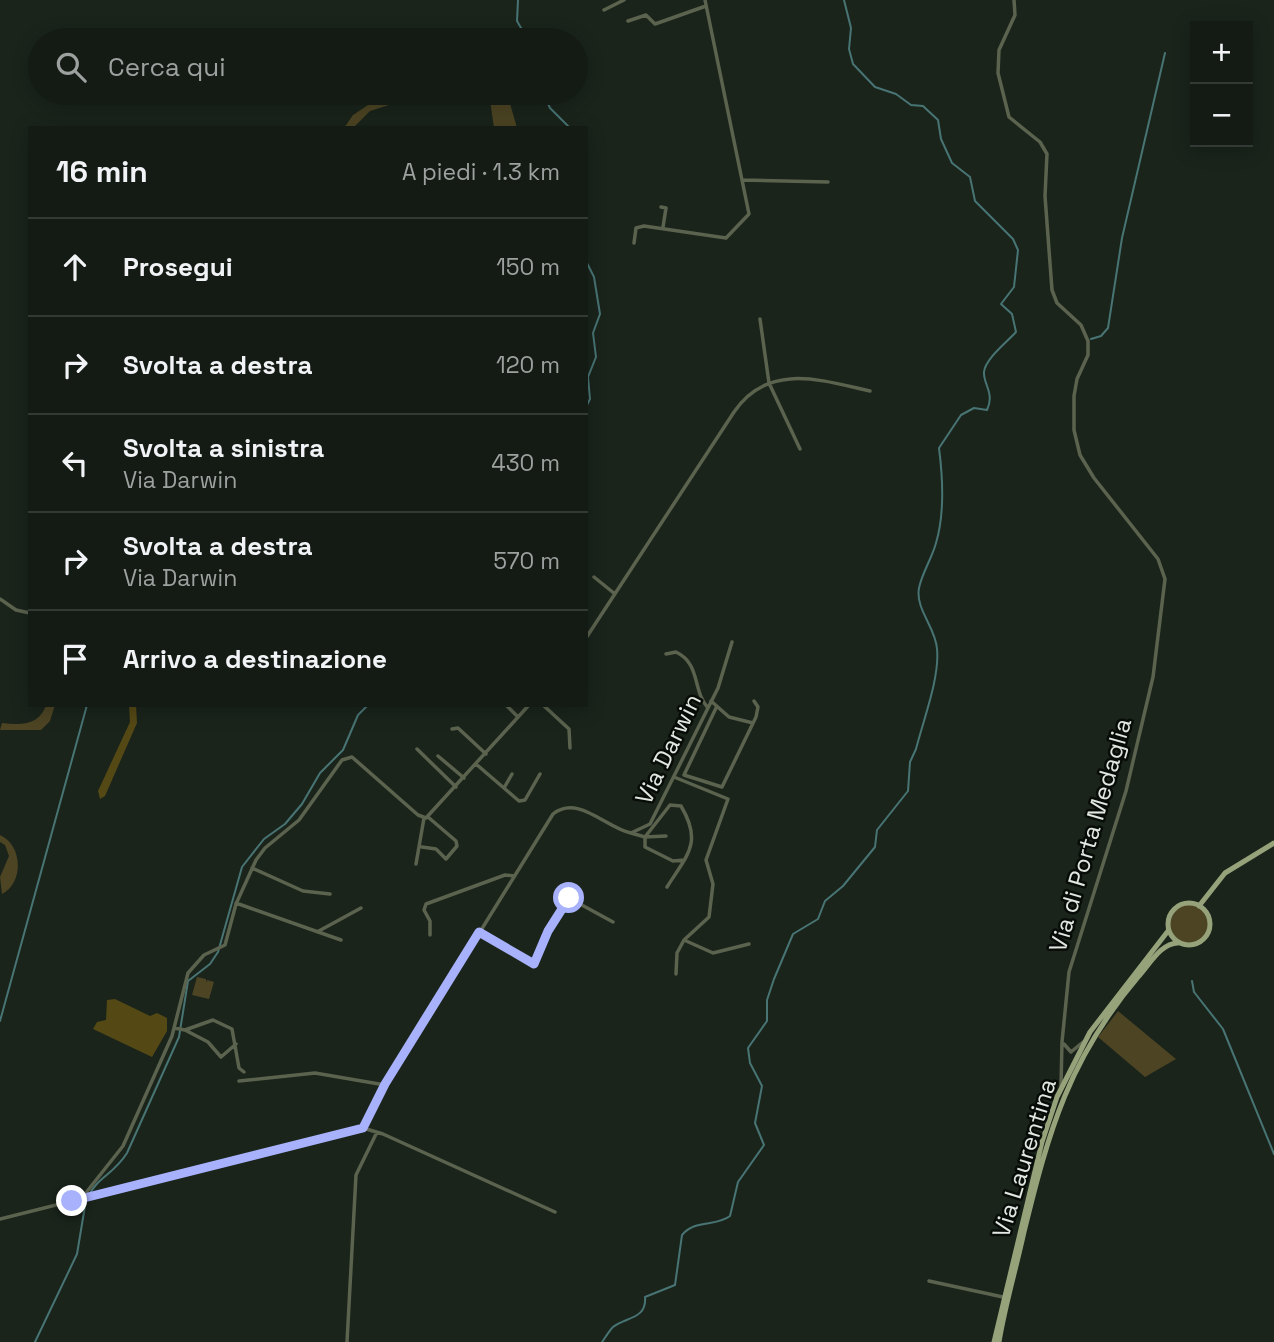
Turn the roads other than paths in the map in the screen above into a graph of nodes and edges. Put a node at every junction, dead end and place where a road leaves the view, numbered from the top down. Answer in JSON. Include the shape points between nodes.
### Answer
{"nodes":[{"id":1,"x":624,"y":0,"type":"edge"},
{"id":2,"x":705,"y":0,"type":"edge"},
{"id":3,"x":1014,"y":0,"type":"edge"},
{"id":4,"x":706,"y":6,"type":"junction"},
{"id":5,"x":604,"y":10,"type":"dead end"},
{"id":6,"x":628,"y":21,"type":"dead end"},
{"id":7,"x":743,"y":180,"type":"junction"},
{"id":8,"x":828,"y":182,"type":"dead end"},
{"id":9,"x":661,"y":207,"type":"dead end"},
{"id":10,"x":663,"y":228,"type":"junction"},
{"id":11,"x":634,"y":243,"type":"dead end"},
{"id":12,"x":760,"y":319,"type":"dead end"},
{"id":13,"x":769,"y":383,"type":"junction"},
{"id":14,"x":870,"y":391,"type":"dead end"},
{"id":15,"x":800,"y":449,"type":"dead end"},
{"id":16,"x":594,"y":576,"type":"dead end"},
{"id":17,"x":615,"y":594,"type":"junction"},
{"id":18,"x":0,"y":599,"type":"edge"},
{"id":19,"x":28,"y":613,"type":"edge"},
{"id":20,"x":588,"y":630,"type":"edge"},
{"id":21,"x":732,"y":642,"type":"dead end"},
{"id":22,"x":666,"y":654,"type":"dead end"},
{"id":23,"x":711,"y":701,"type":"junction"},
{"id":24,"x":754,"y":701,"type":"dead end"},
{"id":25,"x":508,"y":707,"type":"edge"},
{"id":26,"x":527,"y":707,"type":"edge"},
{"id":27,"x":545,"y":707,"type":"edge"},
{"id":28,"x":708,"y":708,"type":"junction"},
{"id":29,"x":716,"y":708,"type":"junction"},
{"id":30,"x":519,"y":717,"type":"junction"},
{"id":31,"x":753,"y":723,"type":"junction"},
{"id":32,"x":452,"y":729,"type":"dead end"},
{"id":33,"x":570,"y":748,"type":"dead end"},
{"id":34,"x":417,"y":750,"type":"dead end"},
{"id":35,"x":485,"y":754,"type":"junction"},
{"id":36,"x":438,"y":756,"type":"dead end"},
{"id":37,"x":476,"y":764,"type":"junction"},
{"id":38,"x":512,"y":774,"type":"dead end"},
{"id":39,"x":540,"y":774,"type":"dead end"},
{"id":40,"x":674,"y":776,"type":"junction"},
{"id":41,"x":464,"y":778,"type":"junction"},
{"id":42,"x":456,"y":787,"type":"junction"},
{"id":43,"x":504,"y":788,"type":"junction"},
{"id":44,"x":426,"y":817,"type":"junction"},
{"id":45,"x":631,"y":833,"type":"junction"},
{"id":46,"x":666,"y":836,"type":"dead end"},
{"id":47,"x":645,"y":837,"type":"junction"},
{"id":48,"x":1274,"y":843,"type":"edge"},
{"id":49,"x":422,"y":847,"type":"junction"},
{"id":50,"x":684,"y":860,"type":"junction"},
{"id":51,"x":416,"y":864,"type":"dead end"},
{"id":52,"x":252,"y":868,"type":"junction"},
{"id":53,"x":514,"y":876,"type":"junction"},
{"id":54,"x":667,"y":887,"type":"dead end"},
{"id":55,"x":330,"y":894,"type":"dead end"},
{"id":56,"x":236,"y":903,"type":"junction"},
{"id":57,"x":1199,"y":905,"type":"junction"},
{"id":58,"x":361,"y":908,"type":"dead end"},
{"id":59,"x":613,"y":922,"type":"dead end"},
{"id":60,"x":1168,"y":931,"type":"junction"},
{"id":61,"x":317,"y":932,"type":"junction"},
{"id":62,"x":479,"y":932,"type":"junction"},
{"id":63,"x":430,"y":935,"type":"dead end"},
{"id":64,"x":688,"y":935,"type":"junction"},
{"id":65,"x":341,"y":940,"type":"dead end"},
{"id":66,"x":684,"y":940,"type":"junction"},
{"id":67,"x":691,"y":943,"type":"junction"},
{"id":68,"x":1178,"y":943,"type":"junction"},
{"id":69,"x":749,"y":944,"type":"dead end"},
{"id":70,"x":676,"y":974,"type":"dead end"},
{"id":71,"x":174,"y":1028,"type":"junction"},
{"id":72,"x":182,"y":1030,"type":"junction"},
{"id":73,"x":1063,"y":1035,"type":"junction"},
{"id":74,"x":1087,"y":1037,"type":"junction"},
{"id":75,"x":237,"y":1044,"type":"junction"},
{"id":76,"x":244,"y":1072,"type":"dead end"},
{"id":77,"x":239,"y":1080,"type":"dead end"},
{"id":78,"x":385,"y":1084,"type":"junction"},
{"id":79,"x":1061,"y":1088,"type":"junction"},
{"id":80,"x":363,"y":1128,"type":"junction"},
{"id":81,"x":377,"y":1132,"type":"junction"},
{"id":82,"x":81,"y":1199,"type":"junction"},
{"id":83,"x":555,"y":1212,"type":"dead end"},
{"id":84,"x":0,"y":1219,"type":"edge"},
{"id":85,"x":929,"y":1281,"type":"dead end"},
{"id":86,"x":1003,"y":1297,"type":"junction"},
{"id":87,"x":347,"y":1342,"type":"edge"},
{"id":88,"x":996,"y":1342,"type":"edge"}],
"edges":[{"from":1,"to":5,"type":"street"},
{"from":2,"to":4,"type":"street"},
{"from":3,"to":73,"type":"street","name":"Via di Porta Medaglia","via":[[1015,15],[999,50],[998,73],[1009,117],[1045,148],[1052,290],[1057,303],[1081,325],[1088,341],[1088,355],[1075,390],[1077,444],[1089,471],[1158,559],[1165,575],[1153,677],[1126,791],[1070,967]]},
{"from":4,"to":6,"type":"street","via":[[655,24],[646,15]]},
{"from":4,"to":7,"type":"street"},
{"from":7,"to":8,"type":"street"},
{"from":7,"to":10,"type":"street","via":[[749,214],[729,237]]},
{"from":9,"to":10,"type":"street","via":[[666,208]]},
{"from":10,"to":11,"type":"street","via":[[638,226]]},
{"from":12,"to":13,"type":"street"},
{"from":13,"to":14,"type":"street","via":[[803,377]]},
{"from":13,"to":15,"type":"street"},
{"from":13,"to":17,"type":"street","via":[[737,408]]},
{"from":16,"to":17,"type":"street"},
{"from":17,"to":20,"type":"street"},
{"from":18,"to":19,"type":"street"},
{"from":21,"to":23,"type":"street","name":"Via Darwin"},
{"from":22,"to":28,"type":"street","via":[[676,652],[688,661]]},
{"from":23,"to":28,"type":"street","name":"Via Darwin"},
{"from":23,"to":29,"type":"street"},
{"from":24,"to":31,"type":"street","via":[[758,709]]},
{"from":25,"to":30,"type":"street"},
{"from":26,"to":30,"type":"street"},
{"from":27,"to":33,"type":"street","via":[[569,729]]},
{"from":28,"to":40,"type":"street","name":"Via Darwin"},
{"from":29,"to":31,"type":"street","via":[[743,723]]},
{"from":29,"to":31,"type":"street","via":[[684,775],[724,786]]},
{"from":30,"to":35,"type":"street"},
{"from":32,"to":35,"type":"street","via":[[458,729]]},
{"from":34,"to":42,"type":"street"},
{"from":35,"to":37,"type":"street"},
{"from":36,"to":41,"type":"street"},
{"from":37,"to":41,"type":"street"},
{"from":37,"to":43,"type":"street"},
{"from":38,"to":43,"type":"street"},
{"from":39,"to":43,"type":"street","via":[[523,801]]},
{"from":40,"to":45,"type":"street","name":"Via Darwin","via":[[650,824]]},
{"from":40,"to":64,"type":"street","via":[[728,799],[706,860],[713,884],[709,917]]},
{"from":41,"to":42,"type":"street"},
{"from":42,"to":44,"type":"street"},
{"from":44,"to":49,"type":"street"},
{"from":44,"to":49,"type":"street","via":[[457,846],[446,859],[436,849]]},
{"from":44,"to":52,"type":"street","via":[[346,757],[297,822],[264,848]]},
{"from":45,"to":47,"type":"street"},
{"from":45,"to":53,"type":"street","name":"Via Darwin","via":[[580,809],[560,809]]},
{"from":46,"to":47,"type":"street"},
{"from":47,"to":50,"type":"street","via":[[647,848],[673,862]]},
{"from":47,"to":50,"type":"street","via":[[670,805],[681,806],[693,833]]},
{"from":48,"to":57,"type":"main road","via":[[1225,873]]},
{"from":49,"to":51,"type":"street"},
{"from":50,"to":54,"type":"street"},
{"from":52,"to":55,"type":"street","via":[[303,891]]},
{"from":52,"to":56,"type":"street"},
{"from":53,"to":62,"type":"street","name":"Via Darwin"},
{"from":53,"to":63,"type":"street","via":[[505,875],[426,904]]},
{"from":56,"to":61,"type":"street"},
{"from":56,"to":71,"type":"street","via":[[227,941],[199,959],[188,973]]},
{"from":57,"to":60,"type":"main road","via":[[1177,906],[1170,914]]},
{"from":57,"to":68,"type":"main road","via":[[1210,921],[1208,934],[1192,946]]},
{"from":58,"to":61,"type":"street"},
{"from":59,"to":62,"type":"street","via":[[569,898],[532,965]]},
{"from":60,"to":68,"type":"main road"},
{"from":60,"to":74,"type":"main road","name":"Via Laurentina"},
{"from":61,"to":65,"type":"street"},
{"from":62,"to":78,"type":"street","name":"Via Darwin"},
{"from":64,"to":66,"type":"street"},
{"from":64,"to":67,"type":"street"},
{"from":66,"to":67,"type":"street"},
{"from":66,"to":70,"type":"street","via":[[677,953]]},
{"from":67,"to":69,"type":"street","via":[[713,953]]},
{"from":68,"to":88,"type":"main road","name":"Via Laurentina","via":[[1166,945],[1127,991],[1093,1037],[1069,1081],[1046,1149]]},
{"from":71,"to":72,"type":"street"},
{"from":71,"to":82,"type":"street","via":[[123,1146]]},
{"from":72,"to":75,"type":"street","via":[[208,1042],[220,1057]]},
{"from":72,"to":75,"type":"street","via":[[213,1020],[232,1028]]},
{"from":73,"to":74,"type":"street","via":[[1069,1052]]},
{"from":73,"to":79,"type":"street","name":"Via di Porta Medaglia"},
{"from":74,"to":79,"type":"main road","name":"Via Laurentina"},
{"from":75,"to":76,"type":"street","via":[[238,1064]]},
{"from":77,"to":78,"type":"street","via":[[315,1073]]},
{"from":78,"to":80,"type":"street","name":"Via Darwin"},
{"from":79,"to":86,"type":"main road","name":"Via Laurentina","via":[[1042,1142]]},
{"from":80,"to":81,"type":"street"},
{"from":80,"to":82,"type":"street"},
{"from":81,"to":83,"type":"street"},
{"from":81,"to":87,"type":"street","via":[[356,1175]]},
{"from":82,"to":84,"type":"street"},
{"from":85,"to":86,"type":"street"},
{"from":86,"to":88,"type":"main road","name":"Via Laurentina"}]}
